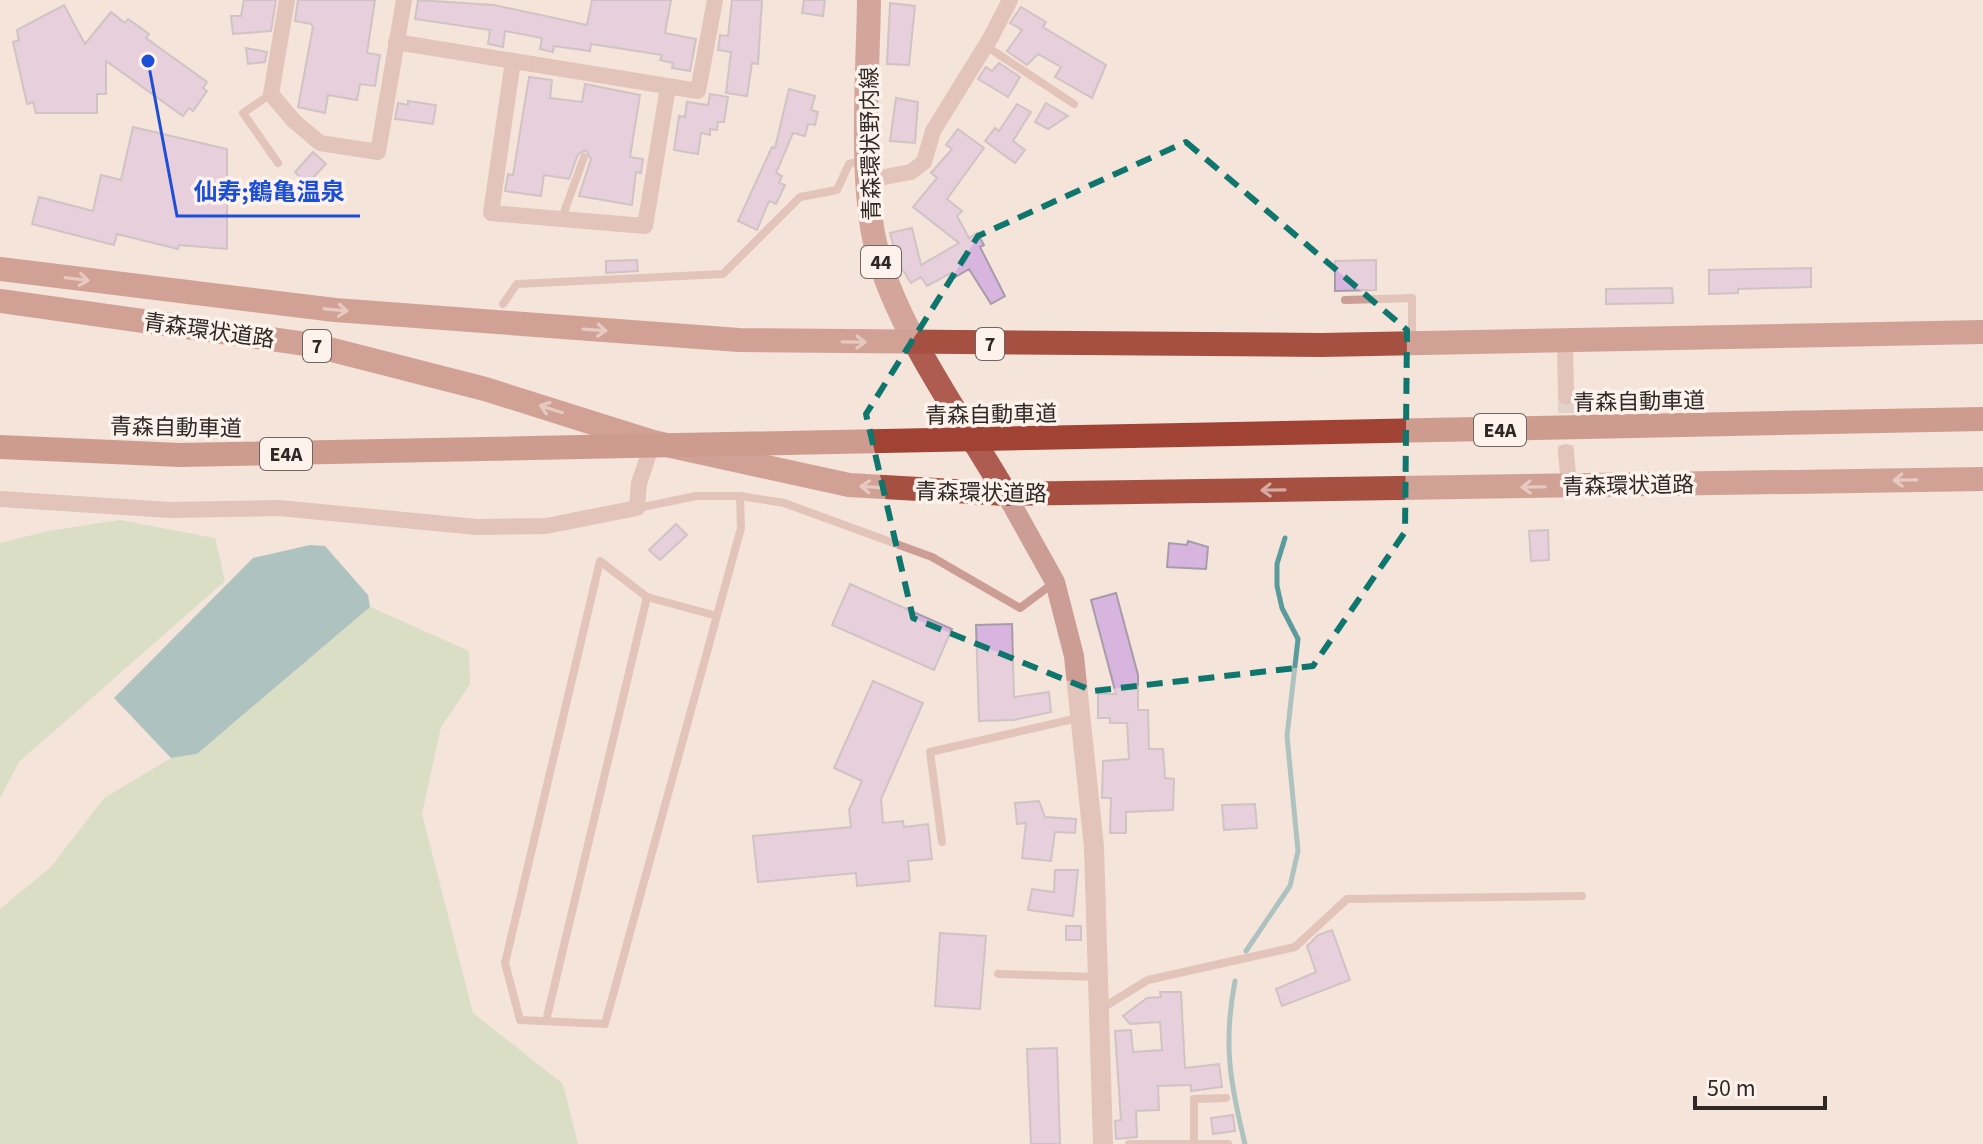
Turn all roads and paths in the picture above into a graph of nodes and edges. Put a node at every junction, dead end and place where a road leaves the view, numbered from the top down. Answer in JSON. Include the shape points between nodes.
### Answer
{"nodes":[{"id":1,"x":287,"y":0,"type":"edge"},
{"id":2,"x":404,"y":0,"type":"edge"},
{"id":3,"x":715,"y":0,"type":"edge"},
{"id":4,"x":869,"y":0,"type":"edge"},
{"id":5,"x":1010,"y":0,"type":"edge"},
{"id":6,"x":396,"y":42,"type":"junction"},
{"id":7,"x":986,"y":46,"type":"junction"},
{"id":8,"x":513,"y":61,"type":"junction"},
{"id":9,"x":668,"y":87,"type":"junction"},
{"id":10,"x":271,"y":94,"type":"junction"},
{"id":11,"x":1074,"y":104,"type":"dead end"},
{"id":12,"x":584,"y":157,"type":"dead end"},
{"id":13,"x":278,"y":163,"type":"dead end"},
{"id":14,"x":869,"y":169,"type":"junction"},
{"id":15,"x":562,"y":219,"type":"junction"},
{"id":16,"x":0,"y":269,"type":"edge"},
{"id":17,"x":1345,"y":300,"type":"dead end"},
{"id":18,"x":0,"y":301,"type":"edge"},
{"id":19,"x":503,"y":304,"type":"dead end"},
{"id":20,"x":1983,"y":332,"type":"edge"},
{"id":21,"x":1565,"y":341,"type":"junction"},
{"id":22,"x":917,"y":343,"type":"junction"},
{"id":23,"x":1413,"y":344,"type":"junction"},
{"id":24,"x":1566,"y":397,"type":"tunnel mouth"},
{"id":25,"x":1983,"y":419,"type":"edge"},
{"id":26,"x":653,"y":442,"type":"junction"},
{"id":27,"x":0,"y":447,"type":"edge"},
{"id":28,"x":1566,"y":452,"type":"tunnel mouth"},
{"id":29,"x":1983,"y":479,"type":"edge"},
{"id":30,"x":1569,"y":486,"type":"junction"},
{"id":31,"x":1006,"y":494,"type":"junction"},
{"id":32,"x":740,"y":496,"type":"junction"},
{"id":33,"x":0,"y":499,"type":"edge"},
{"id":34,"x":637,"y":508,"type":"junction"},
{"id":35,"x":1055,"y":582,"type":"junction"},
{"id":36,"x":647,"y":597,"type":"junction"},
{"id":37,"x":717,"y":616,"type":"junction"},
{"id":38,"x":1082,"y":717,"type":"junction"},
{"id":39,"x":942,"y":842,"type":"dead end"},
{"id":40,"x":1582,"y":896,"type":"dead end"},
{"id":41,"x":998,"y":974,"type":"dead end"},
{"id":42,"x":1098,"y":977,"type":"junction"},
{"id":43,"x":1099,"y":1010,"type":"junction"},
{"id":44,"x":546,"y":1021,"type":"junction"},
{"id":45,"x":1226,"y":1098,"type":"dead end"},
{"id":46,"x":1194,"y":1141,"type":"junction"},
{"id":47,"x":1103,"y":1144,"type":"edge"},
{"id":48,"x":1129,"y":1144,"type":"edge"},
{"id":49,"x":1228,"y":1144,"type":"edge"}],
"edges":[{"from":1,"to":10,"type":"street"},
{"from":2,"to":6,"type":"street"},
{"from":3,"to":9,"type":"street","via":[[698,91]]},
{"from":4,"to":14,"type":"main road","name":"青森環状野内線","number":"44"},
{"from":5,"to":7,"type":"street"},
{"from":6,"to":8,"type":"street"},
{"from":6,"to":10,"type":"street","via":[[378,152],[320,143]]},
{"from":7,"to":11,"type":"lane"},
{"from":7,"to":14,"type":"street","via":[[933,131],[924,162],[911,172]]},
{"from":8,"to":9,"type":"street"},
{"from":8,"to":15,"type":"street","via":[[491,213]]},
{"from":9,"to":15,"type":"street","via":[[645,226]]},
{"from":10,"to":13,"type":"lane","via":[[243,113]]},
{"from":12,"to":15,"type":"lane"},
{"from":14,"to":19,"type":"lane","via":[[849,164],[837,190],[800,197],[723,274],[517,284]]},
{"from":14,"to":22,"type":"main road","name":"青森環状野内線","number":"44","via":[[878,254]]},
{"from":16,"to":22,"type":"highway","name":"青森環状道路","number":"7","one_way":true,"via":[[335,310],[739,340]]},
{"from":17,"to":23,"type":"lane","via":[[1412,298]]},
{"from":26,"to":18,"type":"highway","name":"青森環状道路","number":"7","one_way":true,"via":[[470,384],[313,345]]},
{"from":20,"to":21,"type":"highway","name":"青森環状道路","number":"7"},
{"from":21,"to":23,"type":"highway","name":"青森環状道路","number":"7"},
{"from":21,"to":24,"type":"street"},
{"from":22,"to":23,"type":"highway","name":"青森環状道路","number":"7"},
{"from":22,"to":31,"type":"main road","name":"青森環状野内線","number":"44"},
{"from":25,"to":27,"type":"highway","name":"青森自動車道","number":"E4A","via":[[180,455]]},
{"from":31,"to":26,"type":"highway","name":"青森環状道路","number":"7","one_way":true,"via":[[849,485]]},
{"from":26,"to":34,"type":"street"},
{"from":28,"to":30,"type":"street"},
{"from":29,"to":30,"type":"highway","name":"青森環状道路","number":"7","one_way":true},
{"from":30,"to":31,"type":"highway","name":"青森環状道路","number":"7","one_way":true},
{"from":31,"to":35,"type":"street"},
{"from":32,"to":34,"type":"lane","via":[[696,496]]},
{"from":32,"to":35,"type":"lane","via":[[784,503],[932,557],[1020,608]]},
{"from":32,"to":37,"type":"lane","via":[[741,528]]},
{"from":33,"to":34,"type":"street","via":[[182,511],[279,508],[477,527],[546,526]]},
{"from":35,"to":38,"type":"street","via":[[1072,644]]},
{"from":36,"to":37,"type":"lane"},
{"from":36,"to":44,"type":"lane"},
{"from":36,"to":44,"type":"lane","via":[[600,561],[505,963],[520,1020]]},
{"from":37,"to":44,"type":"lane","via":[[605,1024]]},
{"from":38,"to":39,"type":"lane","via":[[930,752]]},
{"from":38,"to":42,"type":"street"},
{"from":40,"to":43,"type":"lane","via":[[1347,899],[1295,947],[1148,980]]},
{"from":41,"to":42,"type":"lane"},
{"from":42,"to":43,"type":"street"},
{"from":43,"to":47,"type":"street"},
{"from":45,"to":46,"type":"lane","via":[[1194,1099]]},
{"from":46,"to":48,"type":"lane"},
{"from":46,"to":49,"type":"lane"}]}
